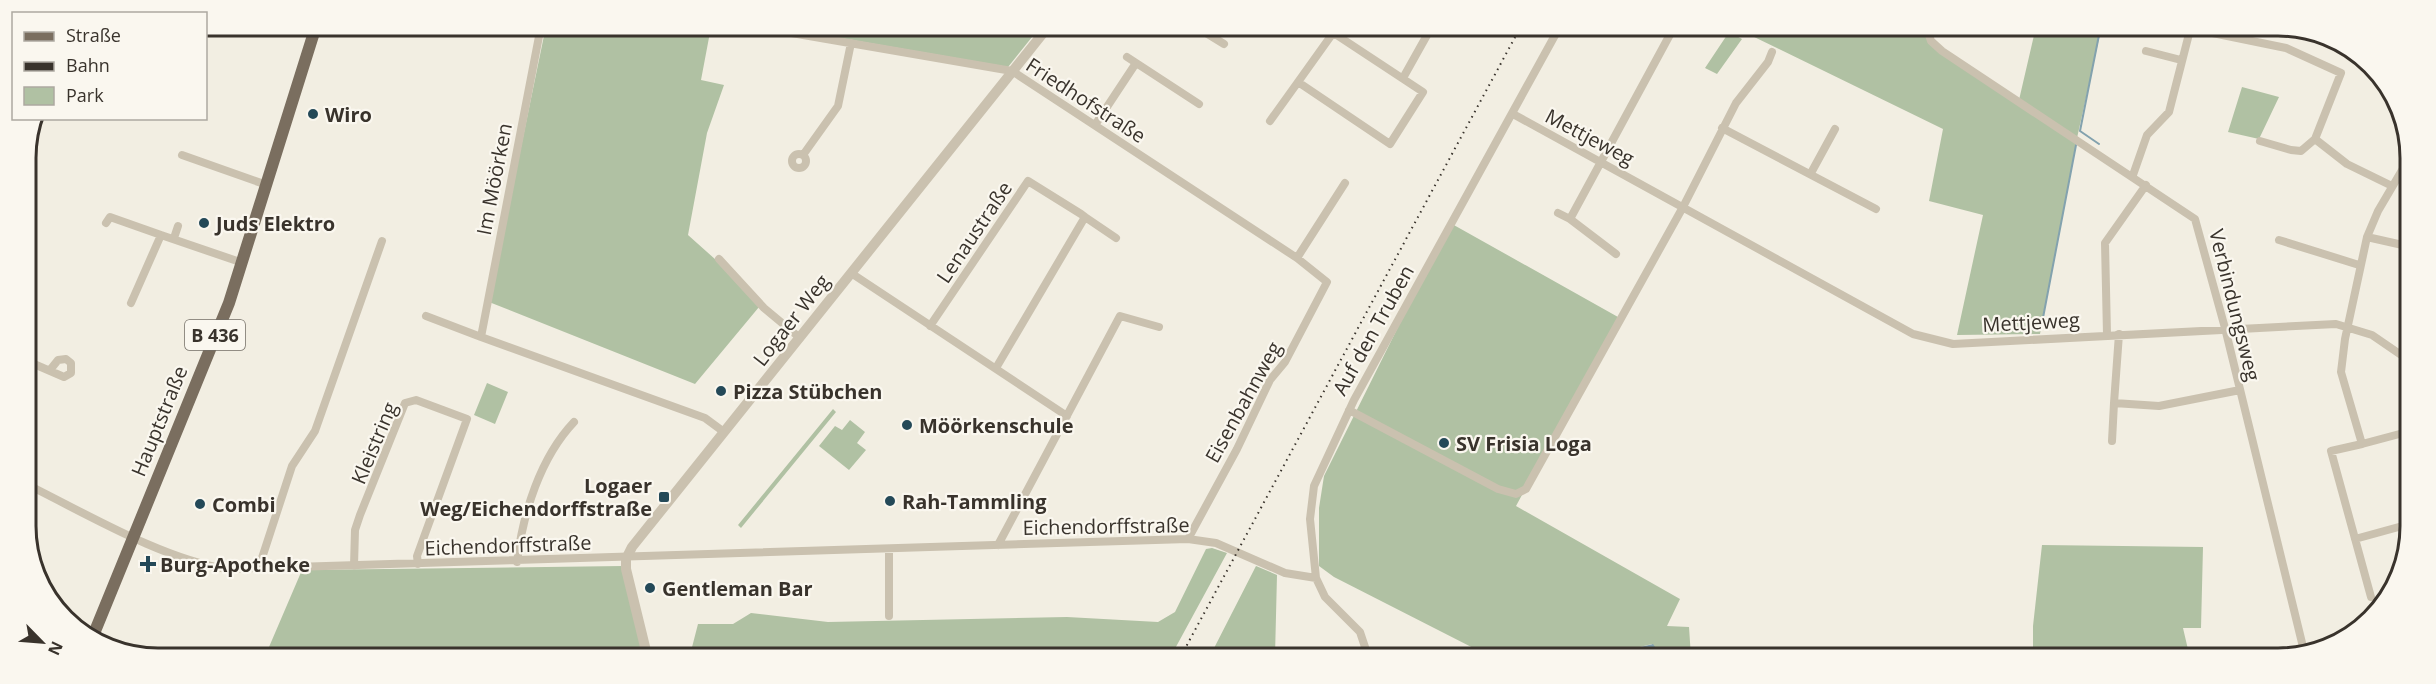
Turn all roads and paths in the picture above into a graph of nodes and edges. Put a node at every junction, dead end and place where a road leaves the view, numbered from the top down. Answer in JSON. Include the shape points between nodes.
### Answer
{"nodes":[{"id":1,"x":313,"y":36,"type":"edge"},
{"id":2,"x":539,"y":36,"type":"edge"},
{"id":3,"x":819,"y":36,"type":"edge"},
{"id":4,"x":1041,"y":36,"type":"edge"},
{"id":5,"x":1211,"y":36,"type":"edge"},
{"id":6,"x":1326,"y":36,"type":"edge"},
{"id":7,"x":1339,"y":36,"type":"edge"},
{"id":8,"x":1427,"y":36,"type":"edge"},
{"id":9,"x":1555,"y":36,"type":"edge"},
{"id":10,"x":1669,"y":36,"type":"edge"},
{"id":11,"x":1929,"y":36,"type":"edge"},
{"id":12,"x":2188,"y":36,"type":"edge"},
{"id":13,"x":2227,"y":36,"type":"edge"},
{"id":14,"x":852,"y":43,"type":"junction"},
{"id":15,"x":1224,"y":44,"type":"dead end"},
{"id":16,"x":2146,"y":51,"type":"dead end"},
{"id":17,"x":1772,"y":52,"type":"dead end"},
{"id":18,"x":1127,"y":57,"type":"dead end"},
{"id":19,"x":2181,"y":60,"type":"junction"},
{"id":20,"x":1136,"y":63,"type":"junction"},
{"id":21,"x":1012,"y":71,"type":"junction"},
{"id":22,"x":1403,"y":78,"type":"junction"},
{"id":23,"x":1298,"y":82,"type":"junction"},
{"id":24,"x":1199,"y":104,"type":"dead end"},
{"id":25,"x":1513,"y":114,"type":"junction"},
{"id":26,"x":1270,"y":121,"type":"dead end"},
{"id":27,"x":1095,"y":124,"type":"junction"},
{"id":28,"x":1722,"y":128,"type":"junction"},
{"id":29,"x":1834,"y":129,"type":"dead end"},
{"id":30,"x":2315,"y":139,"type":"junction"},
{"id":31,"x":2260,"y":141,"type":"dead end"},
{"id":32,"x":182,"y":155,"type":"dead end"},
{"id":33,"x":803,"y":155,"type":"dead end"},
{"id":34,"x":1600,"y":160,"type":"junction"},
{"id":35,"x":1811,"y":173,"type":"junction"},
{"id":36,"x":2400,"y":173,"type":"edge"},
{"id":37,"x":2133,"y":175,"type":"junction"},
{"id":38,"x":1345,"y":183,"type":"dead end"},
{"id":39,"x":267,"y":185,"type":"junction"},
{"id":40,"x":2146,"y":185,"type":"junction"},
{"id":41,"x":2392,"y":186,"type":"junction"},
{"id":42,"x":1683,"y":207,"type":"junction"},
{"id":43,"x":1876,"y":209,"type":"dead end"},
{"id":44,"x":1558,"y":213,"type":"dead end"},
{"id":45,"x":1085,"y":217,"type":"junction"},
{"id":46,"x":1570,"y":219,"type":"junction"},
{"id":47,"x":106,"y":223,"type":"dead end"},
{"id":48,"x":178,"y":226,"type":"dead end"},
{"id":49,"x":161,"y":235,"type":"junction"},
{"id":50,"x":2367,"y":237,"type":"junction"},
{"id":51,"x":174,"y":238,"type":"junction"},
{"id":52,"x":1116,"y":238,"type":"dead end"},
{"id":53,"x":2279,"y":240,"type":"dead end"},
{"id":54,"x":382,"y":241,"type":"dead end"},
{"id":55,"x":2400,"y":244,"type":"edge"},
{"id":56,"x":1616,"y":254,"type":"dead end"},
{"id":57,"x":1297,"y":258,"type":"junction"},
{"id":58,"x":719,"y":259,"type":"dead end"},
{"id":59,"x":243,"y":263,"type":"junction"},
{"id":60,"x":2359,"y":265,"type":"junction"},
{"id":61,"x":851,"y":273,"type":"junction"},
{"id":62,"x":1327,"y":282,"type":"joint"},
{"id":63,"x":131,"y":303,"type":"dead end"},
{"id":64,"x":426,"y":316,"type":"dead end"},
{"id":65,"x":930,"y":326,"type":"junction"},
{"id":66,"x":2349,"y":326,"type":"junction"},
{"id":67,"x":1159,"y":327,"type":"dead end"},
{"id":68,"x":2225,"y":328,"type":"junction"},
{"id":69,"x":2119,"y":333,"type":"junction"},
{"id":70,"x":2107,"y":334,"type":"junction"},
{"id":71,"x":481,"y":337,"type":"junction"},
{"id":72,"x":800,"y":338,"type":"junction"},
{"id":73,"x":2400,"y":354,"type":"edge"},
{"id":74,"x":36,"y":365,"type":"edge"},
{"id":75,"x":996,"y":368,"type":"junction"},
{"id":76,"x":50,"y":370,"type":"dead end"},
{"id":77,"x":2240,"y":390,"type":"junction"},
{"id":78,"x":2114,"y":403,"type":"junction"},
{"id":79,"x":1348,"y":410,"type":"junction"},
{"id":80,"x":1067,"y":416,"type":"junction"},
{"id":81,"x":574,"y":422,"type":"dead end"},
{"id":82,"x":724,"y":432,"type":"junction"},
{"id":83,"x":2400,"y":434,"type":"edge"},
{"id":84,"x":2112,"y":441,"type":"dead end"},
{"id":85,"x":2362,"y":444,"type":"junction"},
{"id":86,"x":36,"y":489,"type":"edge"},
{"id":87,"x":2400,"y":527,"type":"edge"},
{"id":88,"x":132,"y":538,"type":"junction"},
{"id":89,"x":1188,"y":539,"type":"junction"},
{"id":90,"x":2355,"y":539,"type":"junction"},
{"id":91,"x":998,"y":545,"type":"junction"},
{"id":92,"x":889,"y":549,"type":"junction"},
{"id":93,"x":626,"y":559,"type":"junction"},
{"id":94,"x":517,"y":562,"type":"junction"},
{"id":95,"x":417,"y":564,"type":"junction"},
{"id":96,"x":354,"y":566,"type":"junction"},
{"id":97,"x":261,"y":568,"type":"junction"},
{"id":98,"x":1316,"y":578,"type":"junction"},
{"id":99,"x":2371,"y":597,"type":"dead end"},
{"id":100,"x":889,"y":616,"type":"dead end"},
{"id":101,"x":95,"y":631,"type":"edge"},
{"id":102,"x":2303,"y":646,"type":"edge"},
{"id":103,"x":645,"y":648,"type":"edge"},
{"id":104,"x":1365,"y":648,"type":"edge"}],
"edges":[{"from":1,"to":39,"type":"main road","name":"Hauptstraße","number":"B 436"},
{"from":2,"to":71,"type":"street","name":"Im Möörken"},
{"from":3,"to":14,"type":"street","name":"Friedhofstraße"},
{"from":4,"to":21,"type":"street","name":"Logaer Weg"},
{"from":5,"to":15,"type":"street"},
{"from":6,"to":23,"type":"street"},
{"from":7,"to":22,"type":"street"},
{"from":8,"to":22,"type":"street"},
{"from":9,"to":25,"type":"street","name":"Auf den Truben"},
{"from":10,"to":34,"type":"street"},
{"from":11,"to":37,"type":"street","name":"Verbindungsweg","via":[[1942,51]]},
{"from":12,"to":19,"type":"street"},
{"from":13,"to":30,"type":"street","via":[[2286,48],[2341,73]]},
{"from":14,"to":21,"type":"street","name":"Friedhofstraße"},
{"from":14,"to":33,"type":"street","via":[[838,106]]},
{"from":16,"to":19,"type":"street"},
{"from":17,"to":28,"type":"street"},
{"from":18,"to":20,"type":"street"},
{"from":19,"to":37,"type":"street","via":[[2169,112],[2146,135]]},
{"from":20,"to":24,"type":"street"},
{"from":20,"to":27,"type":"street"},
{"from":21,"to":27,"type":"street","name":"Friedhofstraße"},
{"from":21,"to":61,"type":"street","name":"Logaer Weg"},
{"from":22,"to":23,"type":"street","via":[[1423,92],[1390,144]]},
{"from":23,"to":26,"type":"street"},
{"from":25,"to":34,"type":"street","name":"Mettjeweg"},
{"from":25,"to":79,"type":"street","name":"Auf den Truben"},
{"from":27,"to":57,"type":"street","name":"Friedhofstraße"},
{"from":28,"to":35,"type":"street"},
{"from":28,"to":42,"type":"street"},
{"from":29,"to":35,"type":"street"},
{"from":30,"to":31,"type":"street","via":[[2301,151]]},
{"from":30,"to":41,"type":"street","via":[[2347,164]]},
{"from":32,"to":39,"type":"street"},
{"from":34,"to":42,"type":"street","name":"Mettjeweg"},
{"from":34,"to":46,"type":"street"},
{"from":35,"to":43,"type":"street"},
{"from":36,"to":41,"type":"street"},
{"from":37,"to":40,"type":"street","name":"Verbindungsweg"},
{"from":38,"to":57,"type":"street"},
{"from":39,"to":59,"type":"main road","name":"Hauptstraße","number":"B 436"},
{"from":40,"to":68,"type":"street","name":"Verbindungsweg","via":[[2195,219]]},
{"from":40,"to":70,"type":"street","via":[[2105,243]]},
{"from":41,"to":50,"type":"street"},
{"from":42,"to":70,"type":"street","name":"Mettjeweg","via":[[1913,334],[1953,344]]},
{"from":42,"to":79,"type":"street","via":[[1526,489],[1516,494],[1498,489]]},
{"from":44,"to":46,"type":"street"},
{"from":45,"to":52,"type":"street","name":"Lenaustraße"},
{"from":45,"to":65,"type":"street","name":"Lenaustraße","via":[[1028,181]]},
{"from":45,"to":75,"type":"street"},
{"from":46,"to":56,"type":"street"},
{"from":47,"to":49,"type":"street","via":[[110,217]]},
{"from":48,"to":51,"type":"street"},
{"from":49,"to":51,"type":"street"},
{"from":49,"to":63,"type":"street"},
{"from":50,"to":55,"type":"street"},
{"from":50,"to":60,"type":"street"},
{"from":51,"to":59,"type":"street"},
{"from":53,"to":60,"type":"street"},
{"from":54,"to":97,"type":"street","via":[[315,431],[292,466]]},
{"from":57,"to":62,"type":"street","name":"Friedhofstraße"},
{"from":58,"to":72,"type":"street","via":[[764,308]]},
{"from":59,"to":88,"type":"main road","name":"Hauptstraße","number":"B 436"},
{"from":60,"to":66,"type":"street"},
{"from":61,"to":65,"type":"street"},
{"from":61,"to":72,"type":"street","name":"Logaer Weg"},
{"from":62,"to":89,"type":"street","name":"Eisenbahnweg","via":[[1284,363],[1270,381]]},
{"from":64,"to":71,"type":"street"},
{"from":65,"to":75,"type":"street"},
{"from":66,"to":68,"type":"street","name":"Mettjeweg"},
{"from":66,"to":73,"type":"street","name":"Mettjeweg","via":[[2372,335]]},
{"from":66,"to":85,"type":"street","via":[[2341,372]]},
{"from":67,"to":80,"type":"street","via":[[1120,316]]},
{"from":68,"to":69,"type":"street","name":"Mettjeweg"},
{"from":68,"to":77,"type":"street","name":"Verbindungsweg"},
{"from":69,"to":70,"type":"street","name":"Mettjeweg"},
{"from":69,"to":78,"type":"street"},
{"from":71,"to":82,"type":"street","via":[[705,418]]},
{"from":72,"to":82,"type":"street","name":"Logaer Weg"},
{"from":74,"to":76,"type":"street"},
{"from":75,"to":80,"type":"street"},
{"from":77,"to":78,"type":"street","via":[[2159,406]]},
{"from":77,"to":102,"type":"street","name":"Verbindungsweg"},
{"from":78,"to":84,"type":"street"},
{"from":79,"to":98,"type":"street","name":"Auf den Truben","via":[[1312,497]]},
{"from":80,"to":91,"type":"street"},
{"from":81,"to":94,"type":"street","via":[[562,435],[528,506]]},
{"from":82,"to":93,"type":"street","name":"Logaer Weg"},
{"from":83,"to":85,"type":"street"},
{"from":85,"to":90,"type":"street","via":[[2331,451]]},
{"from":86,"to":88,"type":"street","name":"Eichendorffstraße"},
{"from":87,"to":90,"type":"street"},
{"from":88,"to":97,"type":"street","name":"Eichendorffstraße","via":[[219,568]]},
{"from":88,"to":101,"type":"main road","name":"Hauptstraße","number":"B 436"},
{"from":89,"to":91,"type":"street","name":"Eichendorffstraße"},
{"from":89,"to":98,"type":"street","name":"Eichendorffstraße","via":[[1216,543],[1285,573]]},
{"from":90,"to":99,"type":"street"},
{"from":91,"to":92,"type":"street","name":"Eichendorffstraße"},
{"from":92,"to":93,"type":"street","name":"Eichendorffstraße"},
{"from":92,"to":100,"type":"street"},
{"from":93,"to":94,"type":"street","name":"Eichendorffstraße"},
{"from":93,"to":103,"type":"street","via":[[627,579]]},
{"from":94,"to":95,"type":"street","name":"Eichendorffstraße"},
{"from":95,"to":96,"type":"street","name":"Eichendorffstraße"},
{"from":95,"to":96,"type":"street","name":"Kleistring","via":[[467,419],[416,400],[405,403],[360,515]]},
{"from":96,"to":97,"type":"street","name":"Eichendorffstraße"},
{"from":98,"to":104,"type":"street","name":"Auf den Truben","via":[[1325,597],[1360,632]]}]}
